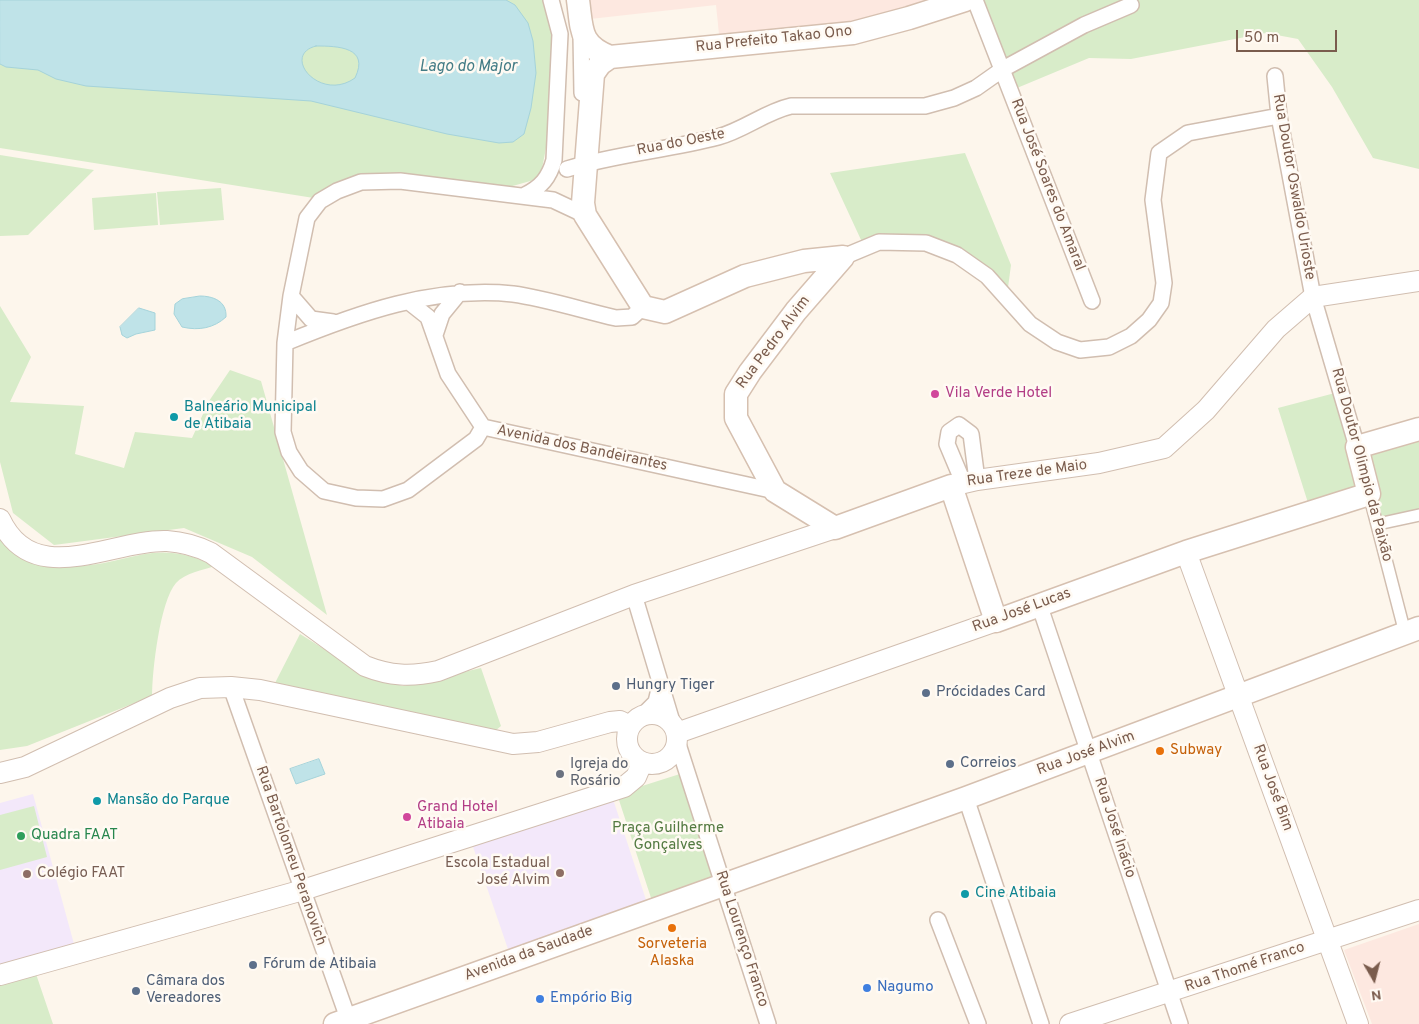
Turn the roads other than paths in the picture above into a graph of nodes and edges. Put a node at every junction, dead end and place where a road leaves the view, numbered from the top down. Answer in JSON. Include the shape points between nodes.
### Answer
{"nodes":[{"id":1,"x":551,"y":0,"type":"edge"},
{"id":2,"x":578,"y":0,"type":"edge"},
{"id":3,"x":965,"y":0,"type":"edge"},
{"id":4,"x":975,"y":0,"type":"edge"},
{"id":5,"x":1131,"y":5,"type":"dead end"},
{"id":6,"x":581,"y":35,"type":"junction"},
{"id":7,"x":610,"y":57,"type":"junction"},
{"id":8,"x":1003,"y":69,"type":"junction"},
{"id":9,"x":1275,"y":76,"type":"dead end"},
{"id":10,"x":1279,"y":116,"type":"junction"},
{"id":11,"x":577,"y":166,"type":"junction"},
{"id":12,"x":539,"y":188,"type":"junction"},
{"id":13,"x":525,"y":195,"type":"junction"},
{"id":14,"x":585,"y":215,"type":"junction"},
{"id":15,"x":843,"y":257,"type":"junction"},
{"id":16,"x":1419,"y":281,"type":"edge"},
{"id":17,"x":460,"y":292,"type":"junction"},
{"id":18,"x":291,"y":296,"type":"junction"},
{"id":19,"x":1312,"y":297,"type":"junction"},
{"id":20,"x":1092,"y":300,"type":"dead end"},
{"id":21,"x":409,"y":302,"type":"junction"},
{"id":22,"x":643,"y":307,"type":"junction"},
{"id":23,"x":337,"y":322,"type":"junction"},
{"id":24,"x":435,"y":335,"type":"junction"},
{"id":25,"x":285,"y":343,"type":"junction"},
{"id":26,"x":483,"y":427,"type":"junction"},
{"id":27,"x":1419,"y":429,"type":"edge"},
{"id":28,"x":1357,"y":447,"type":"junction"},
{"id":29,"x":964,"y":483,"type":"junction"},
{"id":30,"x":775,"y":491,"type":"junction"},
{"id":31,"x":1369,"y":494,"type":"junction"},
{"id":32,"x":1419,"y":514,"type":"edge"},
{"id":33,"x":0,"y":519,"type":"edge"},
{"id":34,"x":1378,"y":524,"type":"junction"},
{"id":35,"x":835,"y":528,"type":"junction"},
{"id":36,"x":1186,"y":552,"type":"junction"},
{"id":37,"x":634,"y":595,"type":"junction"},
{"id":38,"x":1040,"y":604,"type":"junction"},
{"id":39,"x":996,"y":621,"type":"junction"},
{"id":40,"x":1412,"y":631,"type":"edge"},
{"id":41,"x":660,"y":681,"type":"junction"},
{"id":42,"x":231,"y":687,"type":"junction"},
{"id":43,"x":1239,"y":697,"type":"junction"},
{"id":44,"x":637,"y":721,"type":"junction"},
{"id":45,"x":676,"y":733,"type":"junction"},
{"id":46,"x":1089,"y":753,"type":"junction"},
{"id":47,"x":642,"y":763,"type":"junction"},
{"id":48,"x":0,"y":773,"type":"edge"},
{"id":49,"x":966,"y":798,"type":"junction"},
{"id":50,"x":724,"y":884,"type":"junction"},
{"id":51,"x":302,"y":890,"type":"junction"},
{"id":52,"x":1419,"y":910,"type":"edge"},
{"id":53,"x":938,"y":920,"type":"dead end"},
{"id":54,"x":1327,"y":940,"type":"junction"},
{"id":55,"x":0,"y":975,"type":"edge"},
{"id":56,"x":1169,"y":993,"type":"junction"},
{"id":57,"x":344,"y":1022,"type":"edge"},
{"id":58,"x":768,"y":1024,"type":"edge"},
{"id":59,"x":978,"y":1024,"type":"edge"},
{"id":60,"x":1041,"y":1024,"type":"edge"},
{"id":61,"x":1070,"y":1024,"type":"edge"},
{"id":62,"x":1180,"y":1024,"type":"edge"},
{"id":63,"x":1358,"y":1024,"type":"edge"}],
"edges":[{"from":1,"to":12,"type":"street","via":[[560,34],[558,110],[554,160],[550,175]]},
{"from":2,"to":6,"type":"main road"},
{"from":3,"to":7,"type":"main road","name":"Rua Prefeito Takao Ono","via":[[852,33]]},
{"from":4,"to":8,"type":"street","name":"Rua José Soares do Amaral"},
{"from":5,"to":8,"type":"street","name":"Rua do Oeste","via":[[1084,25]]},
{"from":6,"to":7,"type":"main road","via":[[598,52]]},
{"from":6,"to":11,"type":"street","via":[[581,146]]},
{"from":7,"to":11,"type":"main road","via":[[593,74]]},
{"from":8,"to":11,"type":"street","name":"Rua do Oeste","via":[[976,88],[925,106],[791,106],[776,109],[745,128],[718,137]]},
{"from":8,"to":20,"type":"street","name":"Rua José Soares do Amaral"},
{"from":9,"to":10,"type":"street","name":"Rua Doutor Oswaldo Urioste"},
{"from":10,"to":15,"type":"street","via":[[1188,133],[1159,153],[1153,200],[1164,283],[1161,303],[1149,320],[1131,336],[1109,347],[1080,350],[1057,342],[1030,324],[987,276],[957,255],[926,243],[879,242]]},
{"from":10,"to":19,"type":"street","name":"Rua Doutor Oswaldo Urioste"},
{"from":11,"to":12,"type":"street"},
{"from":11,"to":14,"type":"main road"},
{"from":12,"to":13,"type":"street"},
{"from":13,"to":14,"type":"street","name":"Avenida dos Bandeirantes","via":[[552,200]]},
{"from":13,"to":18,"type":"street","name":"Avenida dos Bandeirantes","via":[[400,181],[361,182],[337,191],[320,202],[307,218]]},
{"from":14,"to":22,"type":"main road"},
{"from":15,"to":22,"type":"main road","via":[[804,261],[745,276],[666,312]]},
{"from":15,"to":30,"type":"main road","name":"Rua Pedro Alvim","via":[[796,311],[736,394],[736,418]]},
{"from":16,"to":19,"type":"street"},
{"from":17,"to":21,"type":"street"},
{"from":17,"to":22,"type":"street","via":[[514,294],[616,318],[632,317]]},
{"from":17,"to":24,"type":"street","via":[[442,314]]},
{"from":18,"to":23,"type":"street","via":[[311,319]]},
{"from":18,"to":25,"type":"street","name":"Avenida dos Bandeirantes"},
{"from":19,"to":28,"type":"street","name":"Rua Doutor Olimpio da Paixão"},
{"from":19,"to":29,"type":"street","name":"Rua Treze de Maio","via":[[1276,329],[1206,410],[1164,448],[1099,464]]},
{"from":21,"to":23,"type":"street"},
{"from":21,"to":24,"type":"street","via":[[428,317]]},
{"from":23,"to":25,"type":"street"},
{"from":24,"to":26,"type":"street","via":[[448,374]]},
{"from":25,"to":26,"type":"street","name":"Avenida dos Bandeirantes","via":[[283,432],[289,452],[301,471],[324,491],[356,498],[383,499],[408,490],[476,439]]},
{"from":26,"to":30,"type":"street","name":"Avenida dos Bandeirantes"},
{"from":27,"to":28,"type":"main road"},
{"from":28,"to":31,"type":"main road","name":"Rua Doutor Olimpio da Paixão"},
{"from":29,"to":35,"type":"main road","name":"Rua Treze de Maio"},
{"from":29,"to":39,"type":"main road"},
{"from":30,"to":35,"type":"main road","name":"Avenida dos Bandeirantes"},
{"from":31,"to":34,"type":"street","name":"Rua Doutor Olimpio da Paixão"},
{"from":31,"to":36,"type":"main road","name":"Rua José Lucas"},
{"from":32,"to":34,"type":"street"},
{"from":33,"to":37,"type":"street","name":"Rua Treze de Maio","via":[[17,542],[41,556],[68,559],[134,544],[166,541],[191,544],[211,552],[365,666],[385,674],[406,676],[438,671]]},
{"from":34,"to":40,"type":"street","name":"Rua Doutor Olimpio da Paixão"},
{"from":35,"to":37,"type":"street","name":"Rua Treze de Maio"},
{"from":36,"to":38,"type":"main road","name":"Rua José Lucas"},
{"from":36,"to":43,"type":"street","name":"Rua José Bim"},
{"from":37,"to":41,"type":"street","name":"Rua Lourenço Franco"},
{"from":38,"to":39,"type":"main road","name":"Rua José Lucas"},
{"from":38,"to":46,"type":"street","name":"Rua José Inácio"},
{"from":39,"to":45,"type":"street","name":"Rua José Lucas"},
{"from":40,"to":43,"type":"main road","name":"Rua José Alvim"},
{"from":41,"to":44,"type":"street","via":[[656,702]]},
{"from":41,"to":45,"type":"street","name":"Rua Lourenço Franco"},
{"from":42,"to":44,"type":"street","via":[[302,698],[513,744],[538,742],[610,722]]},
{"from":42,"to":48,"type":"street","via":[[200,688],[170,698],[25,767]]},
{"from":42,"to":51,"type":"street","name":"Rua Bartolomeu Peranovich"},
{"from":43,"to":46,"type":"main road","name":"Rua José Alvim"},
{"from":43,"to":54,"type":"street","name":"Rua José Bim"},
{"from":44,"to":45,"type":"street","via":[[660,715]]},
{"from":44,"to":47,"type":"street","via":[[627,743],[629,751]]},
{"from":45,"to":47,"type":"street","via":[[676,748],[666,761]]},
{"from":45,"to":50,"type":"street","name":"Rua Lourenço Franco"},
{"from":46,"to":49,"type":"main road","name":"Rua José Alvim"},
{"from":46,"to":56,"type":"street","name":"Rua José Inácio"},
{"from":47,"to":51,"type":"street","via":[[636,777],[624,787]]},
{"from":49,"to":50,"type":"main road","name":"Rua José Alvim"},
{"from":49,"to":60,"type":"street"},
{"from":50,"to":57,"type":"main road","name":"Avenida da Saudade"},
{"from":50,"to":58,"type":"street","name":"Rua Lourenço Franco"},
{"from":51,"to":55,"type":"street"},
{"from":51,"to":57,"type":"street","name":"Rua Bartolomeu Peranovich"},
{"from":52,"to":54,"type":"street","name":"Rua Thomé Franco"},
{"from":53,"to":59,"type":"street"},
{"from":54,"to":56,"type":"street","name":"Rua Thomé Franco"},
{"from":54,"to":63,"type":"street","name":"Rua José Bim"},
{"from":56,"to":61,"type":"street","name":"Rua Thomé Franco"},
{"from":56,"to":62,"type":"street","name":"Rua José Inácio"}]}
